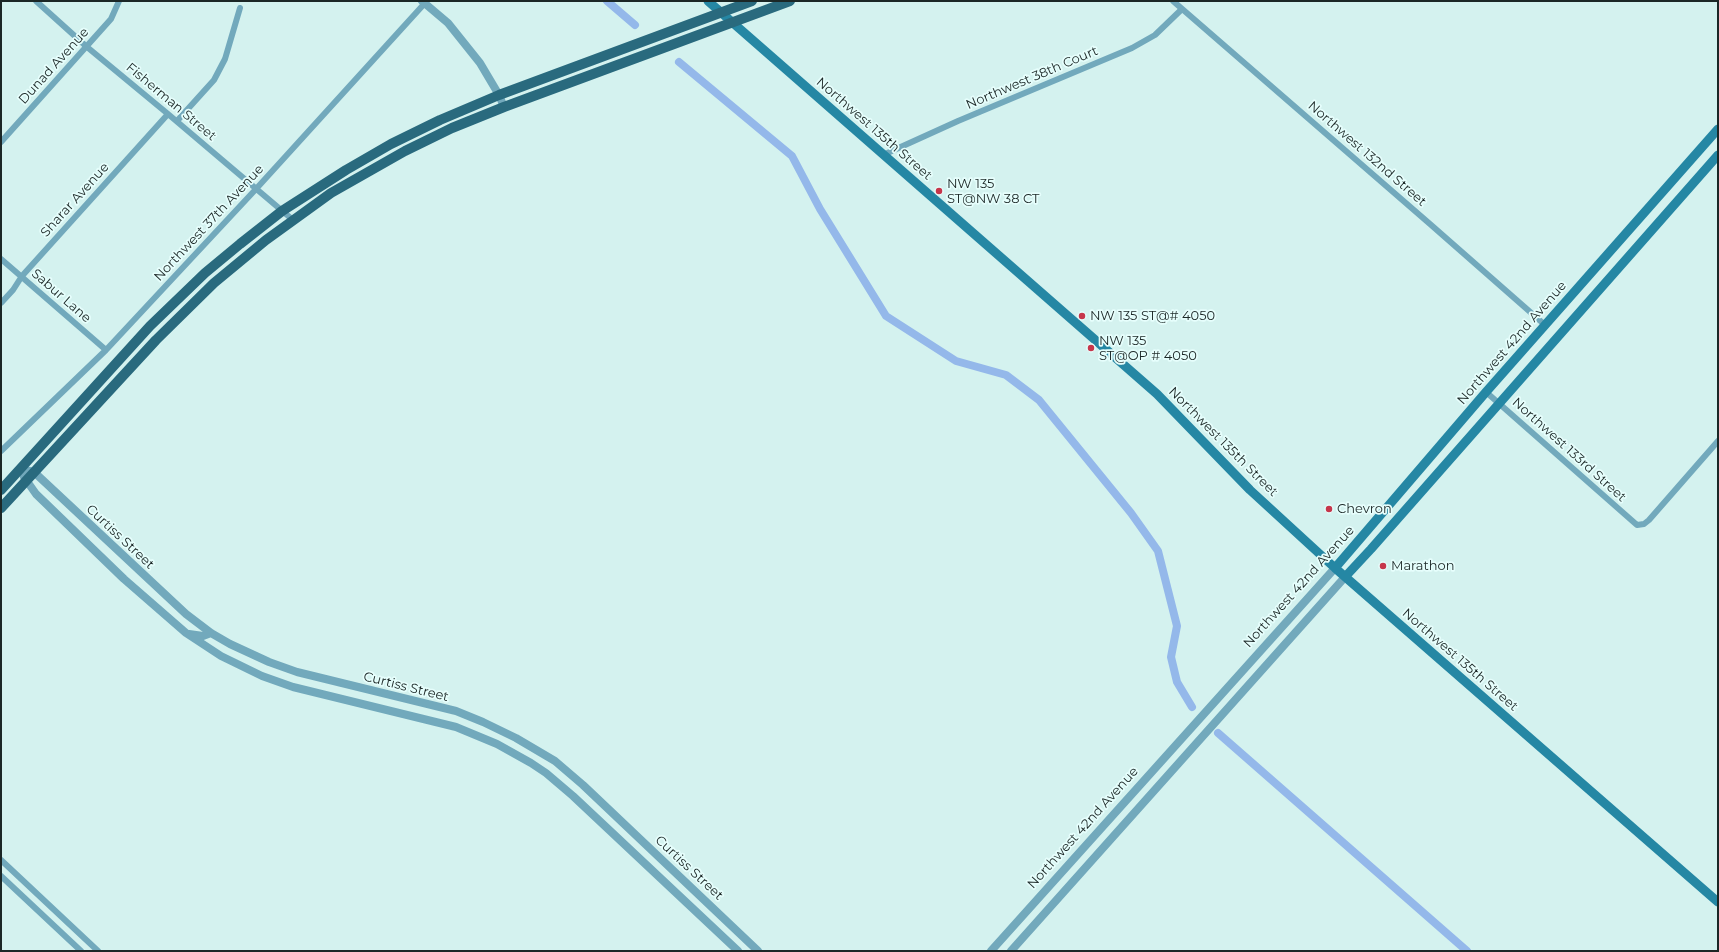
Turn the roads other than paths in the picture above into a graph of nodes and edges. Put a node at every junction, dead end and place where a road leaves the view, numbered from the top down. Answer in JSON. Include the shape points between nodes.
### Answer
{"nodes":[{"id":1,"x":36,"y":1,"type":"edge"},
{"id":2,"x":119,"y":1,"type":"edge"},
{"id":3,"x":708,"y":1,"type":"edge"},
{"id":4,"x":752,"y":1,"type":"edge"},
{"id":5,"x":790,"y":1,"type":"edge"},
{"id":6,"x":1173,"y":1,"type":"edge"},
{"id":7,"x":424,"y":2,"type":"edge"},
{"id":8,"x":240,"y":8,"type":"dead end"},
{"id":9,"x":1182,"y":9,"type":"junction"},
{"id":10,"x":721,"y":12,"type":"junction"},
{"id":11,"x":733,"y":22,"type":"junction"},
{"id":12,"x":87,"y":47,"type":"junction"},
{"id":13,"x":499,"y":95,"type":"junction"},
{"id":14,"x":504,"y":107,"type":"junction"},
{"id":15,"x":168,"y":114,"type":"junction"},
{"id":16,"x":177,"y":122,"type":"junction"},
{"id":17,"x":1718,"y":129,"type":"edge"},
{"id":18,"x":1,"y":142,"type":"edge"},
{"id":19,"x":884,"y":155,"type":"junction"},
{"id":20,"x":1718,"y":155,"type":"edge"},
{"id":21,"x":256,"y":189,"type":"junction"},
{"id":22,"x":282,"y":212,"type":"junction"},
{"id":23,"x":293,"y":220,"type":"junction"},
{"id":24,"x":1,"y":259,"type":"edge"},
{"id":25,"x":22,"y":276,"type":"junction"},
{"id":26,"x":1,"y":303,"type":"edge"},
{"id":27,"x":1545,"y":325,"type":"junction"},
{"id":28,"x":1558,"y":337,"type":"junction"},
{"id":29,"x":106,"y":350,"type":"junction"},
{"id":30,"x":1486,"y":392,"type":"junction"},
{"id":31,"x":1500,"y":403,"type":"junction"},
{"id":32,"x":1718,"y":441,"type":"edge"},
{"id":33,"x":2,"y":449,"type":"edge"},
{"id":34,"x":20,"y":469,"type":"junction"},
{"id":35,"x":34,"y":472,"type":"junction"},
{"id":36,"x":26,"y":480,"type":"junction"},
{"id":37,"x":1,"y":490,"type":"edge"},
{"id":38,"x":1,"y":508,"type":"edge"},
{"id":39,"x":1335,"y":568,"type":"junction"},
{"id":40,"x":1345,"y":576,"type":"junction"},
{"id":41,"x":186,"y":633,"type":"junction"},
{"id":42,"x":211,"y":633,"type":"junction"},
{"id":43,"x":483,"y":722,"type":"junction"},
{"id":44,"x":1191,"y":728,"type":"junction"},
{"id":45,"x":477,"y":735,"type":"junction"},
{"id":46,"x":1201,"y":737,"type":"junction"},
{"id":47,"x":1,"y":860,"type":"edge"},
{"id":48,"x":1,"y":876,"type":"edge"},
{"id":49,"x":1036,"y":901,"type":"junction"},
{"id":50,"x":1718,"y":902,"type":"edge"},
{"id":51,"x":1047,"y":911,"type":"junction"},
{"id":52,"x":81,"y":951,"type":"edge"},
{"id":53,"x":98,"y":951,"type":"edge"},
{"id":54,"x":738,"y":951,"type":"edge"},
{"id":55,"x":758,"y":951,"type":"edge"},
{"id":56,"x":991,"y":951,"type":"edge"},
{"id":57,"x":1011,"y":951,"type":"edge"}],
"edges":[{"from":1,"to":12,"type":"street","name":"Fisherman Street"},
{"from":2,"to":12,"type":"street","name":"Dunad Avenue","via":[[111,19]]},
{"from":3,"to":10,"type":"main road","name":"Northwest 135th Street"},
{"from":4,"to":10,"type":"main road"},
{"from":5,"to":11,"type":"main road"},
{"from":6,"to":9,"type":"street","name":"Northwest 132nd Street"},
{"from":7,"to":13,"type":"street","via":[[448,23],[480,63]]},
{"from":7,"to":21,"type":"street","name":"Northwest 37th Avenue"},
{"from":8,"to":16,"type":"street","via":[[225,59],[214,80]]},
{"from":9,"to":19,"type":"street","name":"Northwest 38th Court","via":[[1155,35],[1132,48]]},
{"from":9,"to":27,"type":"street","name":"Northwest 132nd Street"},
{"from":10,"to":11,"type":"main road","name":"Northwest 135th Street"},
{"from":10,"to":13,"type":"main road"},
{"from":11,"to":14,"type":"main road"},
{"from":11,"to":19,"type":"main road","name":"Northwest 135th Street"},
{"from":12,"to":15,"type":"street","name":"Fisherman Street"},
{"from":12,"to":18,"type":"street","name":"Dunad Avenue"},
{"from":13,"to":14,"type":"street"},
{"from":13,"to":22,"type":"main road","via":[[391,144]]},
{"from":14,"to":23,"type":"main road","via":[[405,151],[331,193]]},
{"from":15,"to":16,"type":"street","name":"Fisherman Street"},
{"from":15,"to":25,"type":"street","name":"Sharar Avenue"},
{"from":16,"to":21,"type":"street","name":"Fisherman Street"},
{"from":17,"to":27,"type":"main road","name":"Northwest 42nd Avenue"},
{"from":19,"to":39,"type":"main road","name":"Northwest 135th Street","via":[[1157,394],[1250,490]]},
{"from":20,"to":28,"type":"main road","name":"Northwest 42nd Avenue"},
{"from":21,"to":22,"type":"street","name":"Fisherman Street"},
{"from":21,"to":29,"type":"street","name":"Northwest 37th Avenue"},
{"from":22,"to":23,"type":"street","name":"Fisherman Street"},
{"from":22,"to":34,"type":"main road","via":[[240,244],[178,298]]},
{"from":23,"to":35,"type":"main road","via":[[220,278],[184,311]]},
{"from":24,"to":25,"type":"street","name":"Sabur Lane"},
{"from":25,"to":26,"type":"street","name":"Sharar Avenue","via":[[14,290]]},
{"from":25,"to":29,"type":"street","name":"Sabur Lane"},
{"from":27,"to":28,"type":"main road"},
{"from":27,"to":30,"type":"main road","name":"Northwest 42nd Avenue"},
{"from":28,"to":31,"type":"main road","name":"Northwest 42nd Avenue"},
{"from":29,"to":33,"type":"street","name":"Northwest 37th Avenue"},
{"from":30,"to":31,"type":"street","name":"Northwest 133rd Street"},
{"from":30,"to":39,"type":"main road","name":"Northwest 42nd Avenue"},
{"from":31,"to":32,"type":"street","name":"Northwest 133rd Street","via":[[1637,525],[1649,520]]},
{"from":31,"to":40,"type":"main road","name":"Northwest 42nd Avenue"},
{"from":34,"to":35,"type":"street"},
{"from":34,"to":36,"type":"street","name":"Curtiss Street"},
{"from":34,"to":37,"type":"main road"},
{"from":35,"to":36,"type":"main road"},
{"from":35,"to":42,"type":"street","name":"Curtiss Street","via":[[186,614]]},
{"from":36,"to":38,"type":"main road"},
{"from":36,"to":41,"type":"street","name":"Curtiss Street","via":[[36,494],[124,579]]},
{"from":39,"to":40,"type":"main road","name":"Northwest 135th Street"},
{"from":39,"to":44,"type":"street","name":"Northwest 42nd Avenue"},
{"from":40,"to":46,"type":"street","name":"Northwest 42nd Avenue"},
{"from":40,"to":50,"type":"main road","name":"Northwest 135th Street"},
{"from":41,"to":42,"type":"street","via":[[202,636]]},
{"from":41,"to":45,"type":"street","name":"Curtiss Street","via":[[244,668],[280,682],[324,695],[442,722]]},
{"from":42,"to":43,"type":"street","name":"Curtiss Street","via":[[250,654],[284,668],[448,709]]},
{"from":43,"to":45,"type":"street"},
{"from":43,"to":55,"type":"street","name":"Curtiss Street","via":[[516,738],[569,772]]},
{"from":44,"to":46,"type":"street"},
{"from":44,"to":49,"type":"street","name":"Northwest 42nd Avenue"},
{"from":45,"to":54,"type":"street","name":"Curtiss Street","via":[[515,753],[560,784]]},
{"from":46,"to":51,"type":"street","name":"Northwest 42nd Avenue"},
{"from":47,"to":53,"type":"street"},
{"from":48,"to":52,"type":"street"},
{"from":49,"to":51,"type":"street"},
{"from":49,"to":56,"type":"street","name":"Northwest 42nd Avenue"},
{"from":51,"to":57,"type":"street","name":"Northwest 42nd Avenue"}]}
